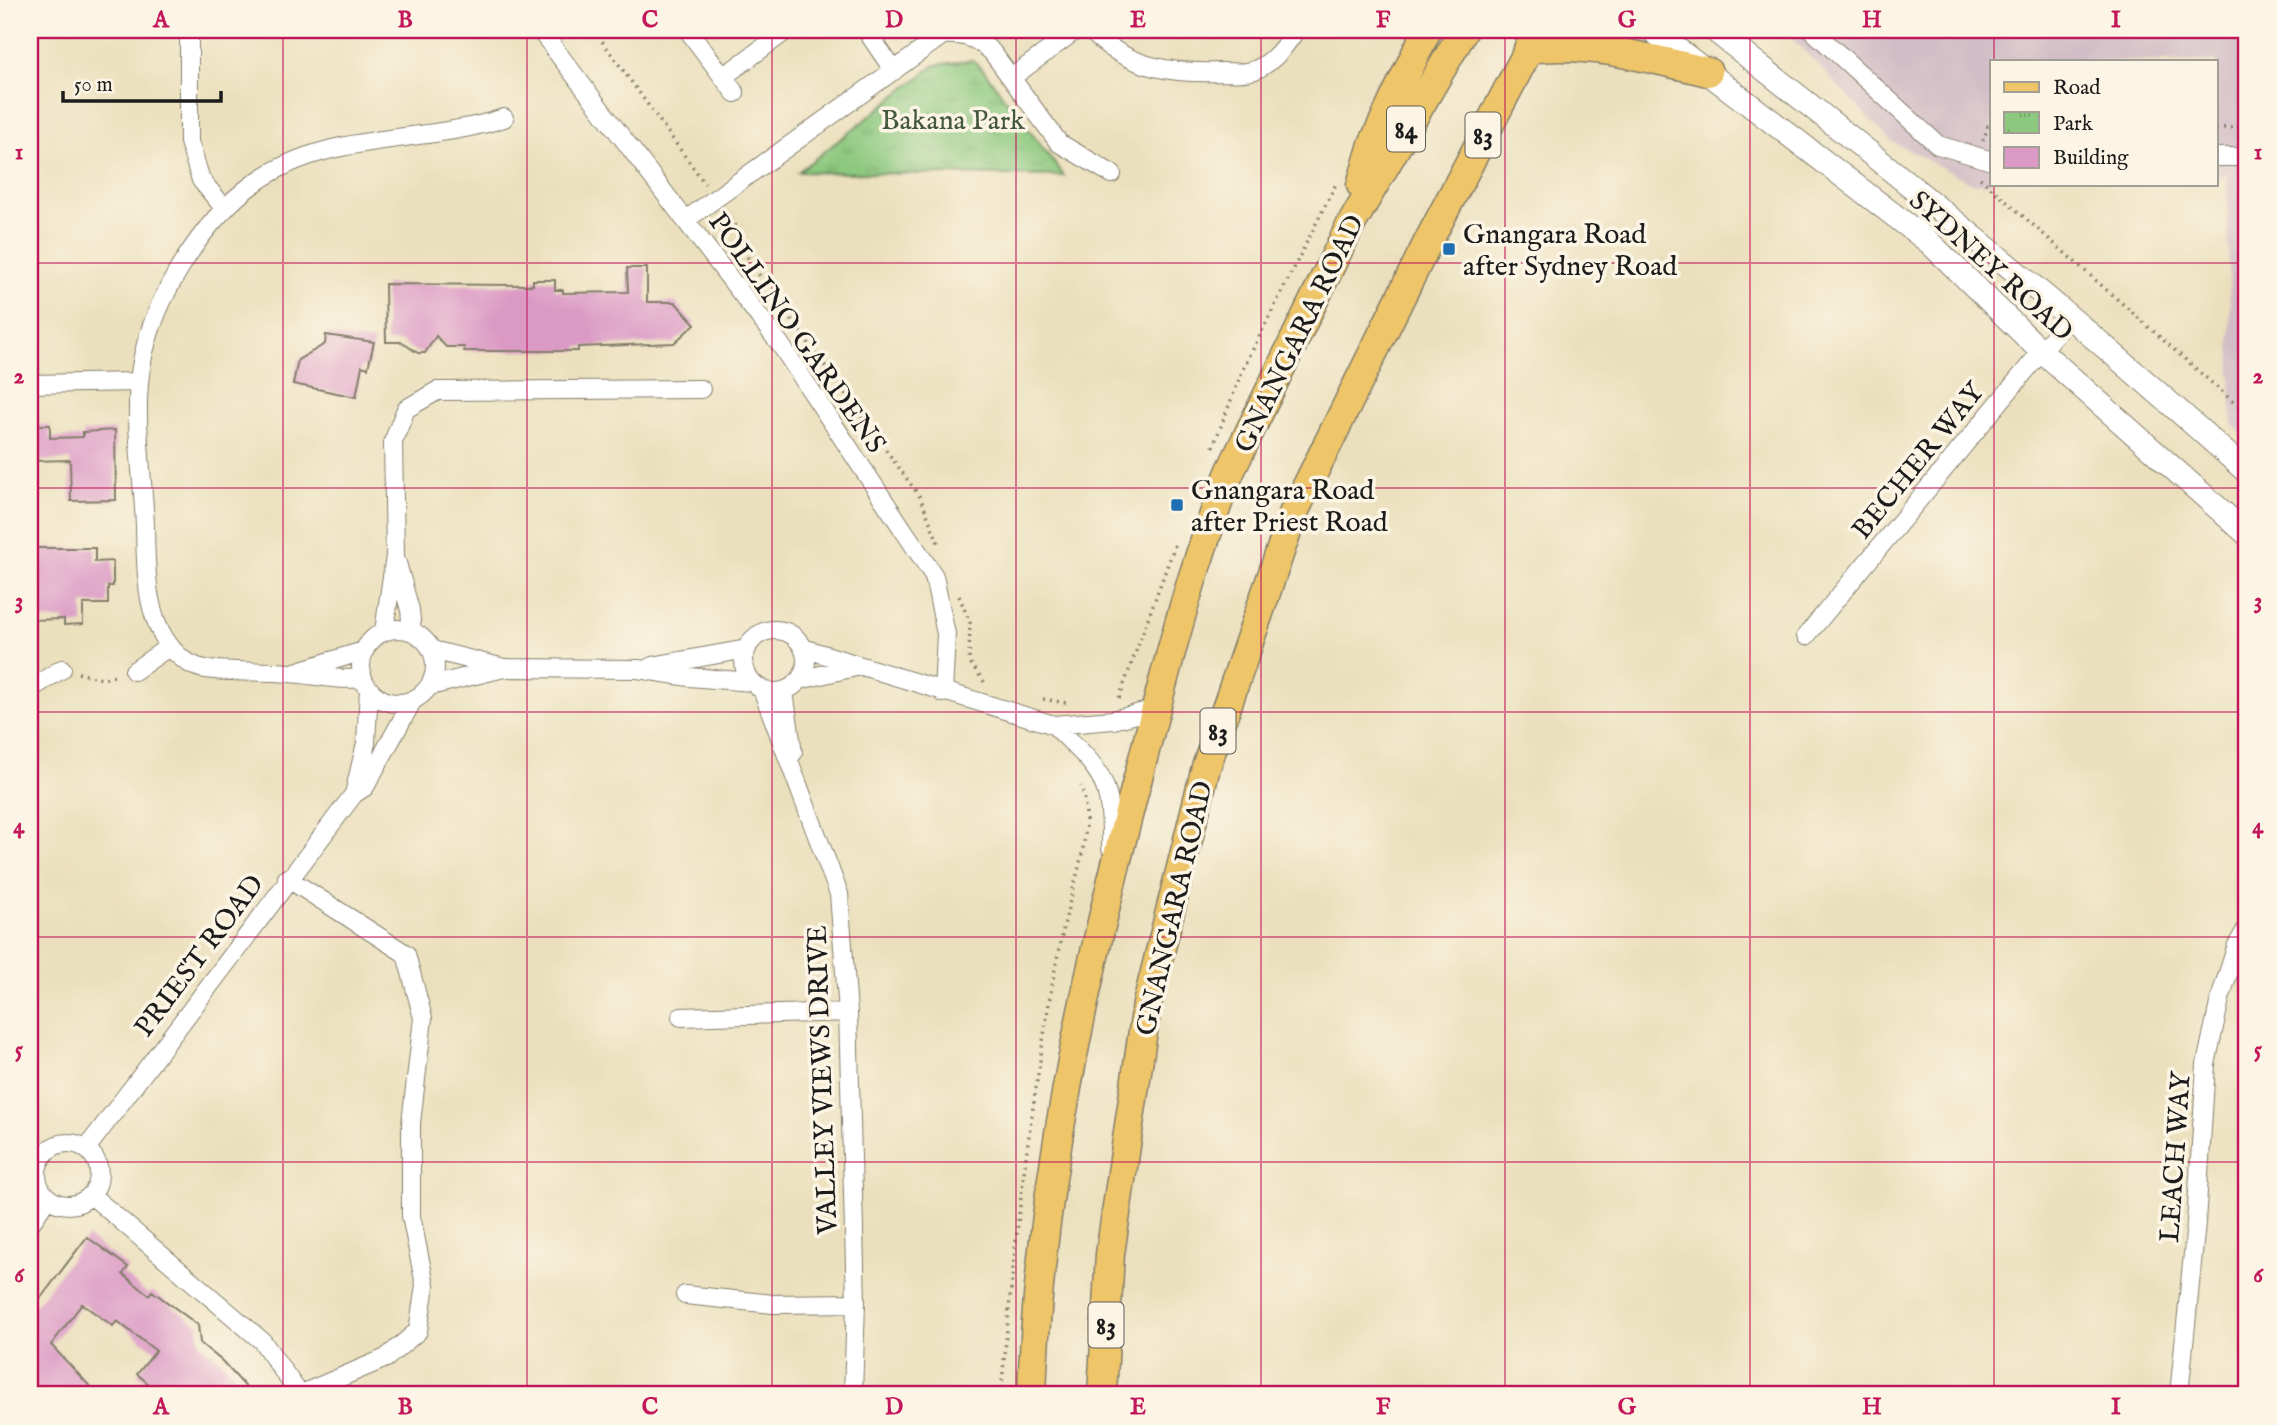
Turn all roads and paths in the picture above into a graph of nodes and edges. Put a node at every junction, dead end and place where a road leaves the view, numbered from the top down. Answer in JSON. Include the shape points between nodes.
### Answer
{"nodes":[{"id":1,"x":189,"y":30,"type":"edge"},
{"id":2,"x":540,"y":30,"type":"edge"},
{"id":3,"x":594,"y":30,"type":"edge"},
{"id":4,"x":688,"y":30,"type":"edge"},
{"id":5,"x":787,"y":30,"type":"edge"},
{"id":6,"x":866,"y":30,"type":"edge"},
{"id":7,"x":1076,"y":30,"type":"edge"},
{"id":8,"x":1090,"y":30,"type":"edge"},
{"id":9,"x":1296,"y":30,"type":"edge"},
{"id":10,"x":1427,"y":30,"type":"edge"},
{"id":11,"x":1464,"y":30,"type":"edge"},
{"id":12,"x":1652,"y":30,"type":"edge"},
{"id":13,"x":1714,"y":30,"type":"edge"},
{"id":14,"x":1812,"y":30,"type":"edge"},
{"id":15,"x":1534,"y":39,"type":"edge"},
{"id":16,"x":894,"y":71,"type":"junction"},
{"id":17,"x":1708,"y":72,"type":"junction"},
{"id":18,"x":723,"y":77,"type":"junction"},
{"id":19,"x":1012,"y":78,"type":"junction"},
{"id":20,"x":735,"y":93,"type":"dead end"},
{"id":21,"x":504,"y":118,"type":"dead end"},
{"id":22,"x":2247,"y":127,"type":"edge"},
{"id":23,"x":2218,"y":128,"type":"edge"},
{"id":24,"x":2218,"y":157,"type":"edge"},
{"id":25,"x":2247,"y":157,"type":"edge"},
{"id":26,"x":1990,"y":160,"type":"edge"},
{"id":27,"x":1112,"y":174,"type":"dead end"},
{"id":28,"x":1970,"y":175,"type":"dead end"},
{"id":29,"x":1340,"y":176,"type":"dead end"},
{"id":30,"x":715,"y":198,"type":"junction"},
{"id":31,"x":225,"y":209,"type":"junction"},
{"id":32,"x":687,"y":219,"type":"junction"},
{"id":33,"x":1349,"y":228,"type":"junction"},
{"id":34,"x":2069,"y":318,"type":"junction"},
{"id":35,"x":2040,"y":350,"type":"junction"},
{"id":36,"x":139,"y":382,"type":"junction"},
{"id":37,"x":30,"y":384,"type":"edge"},
{"id":38,"x":701,"y":389,"type":"dead end"},
{"id":39,"x":2247,"y":414,"type":"edge"},
{"id":40,"x":1209,"y":457,"type":"dead end"},
{"id":41,"x":2247,"y":472,"type":"edge"},
{"id":42,"x":1180,"y":533,"type":"dead end"},
{"id":43,"x":2247,"y":534,"type":"edge"},
{"id":44,"x":940,"y":548,"type":"dead end"},
{"id":45,"x":395,"y":556,"type":"junction"},
{"id":46,"x":955,"y":586,"type":"dead end"},
{"id":47,"x":384,"y":631,"type":"junction"},
{"id":48,"x":412,"y":631,"type":"junction"},
{"id":49,"x":1806,"y":636,"type":"dead end"},
{"id":50,"x":170,"y":646,"type":"junction"},
{"id":51,"x":803,"y":648,"type":"junction"},
{"id":52,"x":747,"y":649,"type":"junction"},
{"id":53,"x":432,"y":650,"type":"junction"},
{"id":54,"x":363,"y":651,"type":"junction"},
{"id":55,"x":860,"y":666,"type":"junction"},
{"id":56,"x":504,"y":668,"type":"junction"},
{"id":57,"x":62,"y":669,"type":"joint"},
{"id":58,"x":638,"y":669,"type":"junction"},
{"id":59,"x":134,"y":671,"type":"joint"},
{"id":60,"x":292,"y":673,"type":"junction"},
{"id":61,"x":799,"y":680,"type":"junction"},
{"id":62,"x":366,"y":684,"type":"junction"},
{"id":63,"x":757,"y":685,"type":"junction"},
{"id":64,"x":430,"y":686,"type":"junction"},
{"id":65,"x":995,"y":686,"type":"dead end"},
{"id":66,"x":30,"y":688,"type":"edge"},
{"id":67,"x":784,"y":692,"type":"junction"},
{"id":68,"x":943,"y":693,"type":"junction"},
{"id":69,"x":1032,"y":696,"type":"dead end"},
{"id":70,"x":413,"y":700,"type":"junction"},
{"id":71,"x":1075,"y":704,"type":"dead end"},
{"id":72,"x":1156,"y":709,"type":"junction"},
{"id":73,"x":1113,"y":720,"type":"junction"},
{"id":74,"x":1054,"y":725,"type":"junction"},
{"id":75,"x":795,"y":771,"type":"junction"},
{"id":76,"x":1098,"y":772,"type":"junction"},
{"id":77,"x":354,"y":794,"type":"junction"},
{"id":78,"x":287,"y":878,"type":"junction"},
{"id":79,"x":1111,"y":880,"type":"junction"},
{"id":80,"x":2247,"y":928,"type":"edge"},
{"id":81,"x":849,"y":1012,"type":"junction"},
{"id":82,"x":681,"y":1017,"type":"dead end"},
{"id":83,"x":86,"y":1149,"type":"junction"},
{"id":84,"x":36,"y":1152,"type":"edge"},
{"id":85,"x":91,"y":1195,"type":"junction"},
{"id":86,"x":48,"y":1198,"type":"junction"},
{"id":87,"x":30,"y":1224,"type":"edge"},
{"id":88,"x":685,"y":1295,"type":"dead end"},
{"id":89,"x":856,"y":1303,"type":"junction"},
{"id":90,"x":300,"y":1395,"type":"edge"},
{"id":91,"x":853,"y":1395,"type":"edge"},
{"id":92,"x":1001,"y":1395,"type":"edge"},
{"id":93,"x":1032,"y":1395,"type":"edge"},
{"id":94,"x":1102,"y":1395,"type":"edge"},
{"id":95,"x":2179,"y":1395,"type":"edge"}],
"edges":[{"from":1,"to":31,"type":"street","via":[[189,142],[201,180]]},
{"from":2,"to":32,"type":"street","name":"POLLINO GARDENS"},
{"from":3,"to":30,"type":"path"},
{"from":4,"to":18,"type":"street"},
{"from":5,"to":18,"type":"street"},
{"from":6,"to":16,"type":"street"},
{"from":7,"to":19,"type":"street"},
{"from":8,"to":9,"type":"street","via":[[1108,48],[1131,59],[1186,74],[1252,71],[1269,63]]},
{"from":10,"to":33,"type":"main road","via":[[1373,144]]},
{"from":11,"to":33,"type":"main road","name":"GNANGARA ROAD","number":"84"},
{"from":12,"to":17,"type":"street","name":"SYDNEY ROAD"},
{"from":13,"to":34,"type":"street","name":"SYDNEY ROAD"},
{"from":14,"to":26,"type":"street","via":[[1938,145]]},
{"from":15,"to":17,"type":"main road"},
{"from":15,"to":94,"type":"main road","name":"GNANGARA ROAD","number":"83","via":[[1293,513],[1206,767],[1147,1004],[1111,1254]]},
{"from":16,"to":19,"type":"street","via":[[943,35],[963,34],[986,46]]},
{"from":16,"to":30,"type":"street"},
{"from":17,"to":35,"type":"street","name":"SYDNEY ROAD","via":[[1929,242]]},
{"from":18,"to":20,"type":"street"},
{"from":19,"to":27,"type":"street","via":[[1059,144]]},
{"from":21,"to":31,"type":"street","via":[[468,130],[358,141],[294,160],[256,182]]},
{"from":22,"to":23,"type":"path"},
{"from":24,"to":25,"type":"street"},
{"from":28,"to":39,"type":"path","via":[[1979,177]]},
{"from":29,"to":40,"type":"path","via":[[1243,369]]},
{"from":30,"to":32,"type":"street"},
{"from":30,"to":44,"type":"path","via":[[738,230],[749,261],[920,497]]},
{"from":31,"to":36,"type":"street","via":[[192,247],[171,283],[153,324]]},
{"from":32,"to":68,"type":"street","name":"POLLINO GARDENS","via":[[780,344],[934,576],[946,634]]},
{"from":33,"to":72,"type":"main road","name":"GNANGARA ROAD","via":[[1214,510]]},
{"from":34,"to":35,"type":"street","name":"BECHER WAY"},
{"from":34,"to":41,"type":"street","name":"SYDNEY ROAD"},
{"from":35,"to":43,"type":"street","name":"SYDNEY ROAD"},
{"from":35,"to":49,"type":"street","name":"BECHER WAY"},
{"from":36,"to":37,"type":"street"},
{"from":36,"to":50,"type":"street","via":[[147,581],[155,617]]},
{"from":38,"to":45,"type":"street","via":[[437,391],[406,409],[393,443]]},
{"from":42,"to":73,"type":"path","via":[[1121,698],[1105,700]]},
{"from":45,"to":47,"type":"street"},
{"from":45,"to":48,"type":"street"},
{"from":46,"to":65,"type":"path","via":[[970,623],[970,661],[983,682]]},
{"from":47,"to":48,"type":"street"},
{"from":47,"to":54,"type":"street"},
{"from":48,"to":53,"type":"street"},
{"from":50,"to":59,"type":"street"},
{"from":50,"to":60,"type":"street","via":[[179,657],[205,669]]},
{"from":51,"to":52,"type":"street","via":[[796,638],[774,630],[753,639]]},
{"from":51,"to":55,"type":"street"},
{"from":51,"to":61,"type":"street","via":[[806,659]]},
{"from":52,"to":58,"type":"street"},
{"from":52,"to":63,"type":"street","via":[[744,660]]},
{"from":53,"to":56,"type":"street"},
{"from":53,"to":64,"type":"street","via":[[436,664]]},
{"from":54,"to":60,"type":"street"},
{"from":54,"to":62,"type":"street"},
{"from":55,"to":61,"type":"street"},
{"from":55,"to":68,"type":"street"},
{"from":56,"to":58,"type":"street"},
{"from":56,"to":64,"type":"street"},
{"from":57,"to":59,"type":"path","via":[[102,679]]},
{"from":57,"to":66,"type":"street"},
{"from":58,"to":63,"type":"street"},
{"from":60,"to":62,"type":"street"},
{"from":61,"to":67,"type":"street"},
{"from":62,"to":70,"type":"street","via":[[391,702]]},
{"from":62,"to":77,"type":"street","name":"PRIEST ROAD","via":[[366,743]]},
{"from":63,"to":67,"type":"street"},
{"from":63,"to":75,"type":"street","name":"VALLEY VIEWS DRIVE"},
{"from":64,"to":70,"type":"street"},
{"from":67,"to":75,"type":"street","name":"VALLEY VIEWS DRIVE"},
{"from":68,"to":74,"type":"street"},
{"from":69,"to":71,"type":"path"},
{"from":70,"to":77,"type":"street","name":"PRIEST ROAD","via":[[366,787]]},
{"from":72,"to":73,"type":"street"},
{"from":72,"to":79,"type":"main road","name":"GNANGARA ROAD"},
{"from":73,"to":74,"type":"street"},
{"from":74,"to":76,"type":"street"},
{"from":75,"to":81,"type":"street","name":"VALLEY VIEWS DRIVE","via":[[839,894]]},
{"from":76,"to":79,"type":"street","via":[[1107,786],[1110,810]]},
{"from":76,"to":92,"type":"path","via":[[1080,783],[1087,803],[1084,845],[1064,926],[1035,1089]]},
{"from":77,"to":78,"type":"street","name":"PRIEST ROAD"},
{"from":78,"to":83,"type":"street","name":"PRIEST ROAD"},
{"from":78,"to":90,"type":"street","via":[[406,954],[423,1018],[411,1123],[411,1216],[425,1285],[418,1331],[386,1359]]},
{"from":79,"to":93,"type":"main road","name":"GNANGARA ROAD","via":[[1065,1098]]},
{"from":80,"to":95,"type":"street","name":"LEACH WAY","via":[[2220,999],[2206,1064]]},
{"from":81,"to":82,"type":"street"},
{"from":81,"to":89,"type":"street","name":"VALLEY VIEWS DRIVE"},
{"from":83,"to":84,"type":"street","via":[[64,1143]]},
{"from":83,"to":85,"type":"street","via":[[94,1156],[99,1176]]},
{"from":84,"to":86,"type":"street","via":[[37,1177]]},
{"from":85,"to":86,"type":"street","via":[[70,1205]]},
{"from":85,"to":90,"type":"street","via":[[262,1341]]},
{"from":86,"to":87,"type":"street"},
{"from":88,"to":89,"type":"street","via":[[773,1304]]},
{"from":89,"to":91,"type":"street","name":"VALLEY VIEWS DRIVE"}]}
